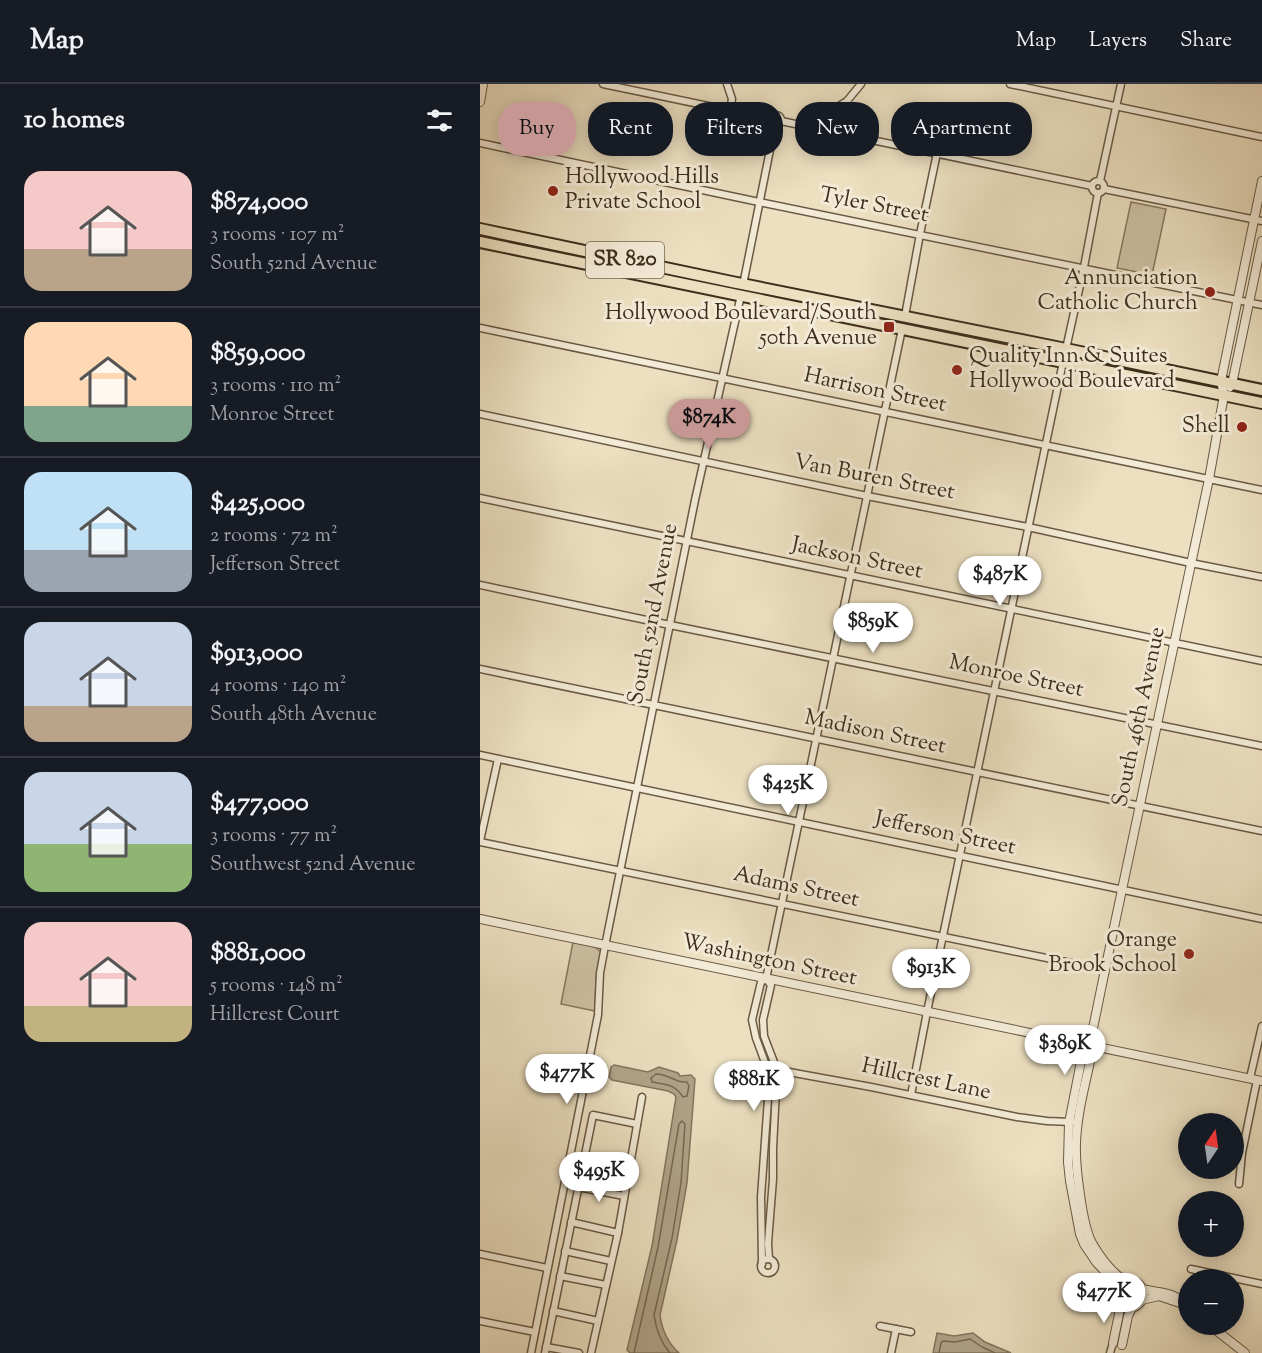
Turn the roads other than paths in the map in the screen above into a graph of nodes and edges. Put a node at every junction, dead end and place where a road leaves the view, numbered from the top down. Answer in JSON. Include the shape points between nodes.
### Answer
{"nodes":[{"id":1,"x":483,"y":84,"type":"edge"},
{"id":2,"x":603,"y":84,"type":"edge"},
{"id":3,"x":727,"y":84,"type":"edge"},
{"id":4,"x":861,"y":84,"type":"edge"},
{"id":5,"x":1010,"y":84,"type":"edge"},
{"id":6,"x":1121,"y":84,"type":"edge"},
{"id":7,"x":480,"y":102,"type":"edge"},
{"id":8,"x":691,"y":102,"type":"edge"},
{"id":9,"x":731,"y":102,"type":"edge"},
{"id":10,"x":845,"y":102,"type":"edge"},
{"id":11,"x":1116,"y":106,"type":"junction"},
{"id":12,"x":1262,"y":137,"type":"edge"},
{"id":13,"x":480,"y":143,"type":"edge"},
{"id":14,"x":769,"y":156,"type":"edge"},
{"id":15,"x":936,"y":156,"type":"edge"},
{"id":16,"x":951,"y":156,"type":"edge"},
{"id":17,"x":1100,"y":181,"type":"junction"},
{"id":18,"x":1262,"y":181,"type":"edge"},
{"id":19,"x":1092,"y":186,"type":"junction"},
{"id":20,"x":1101,"y":191,"type":"junction"},
{"id":21,"x":759,"y":202,"type":"junction"},
{"id":22,"x":1258,"y":220,"type":"edge"},
{"id":23,"x":480,"y":229,"type":"edge"},
{"id":24,"x":920,"y":234,"type":"junction"},
{"id":25,"x":480,"y":242,"type":"edge"},
{"id":26,"x":1262,"y":242,"type":"edge"},
{"id":27,"x":1084,"y":267,"type":"junction"},
{"id":28,"x":742,"y":290,"type":"junction"},
{"id":29,"x":1237,"y":300,"type":"junction"},
{"id":30,"x":1250,"y":302,"type":"junction"},
{"id":31,"x":1262,"y":305,"type":"edge"},
{"id":32,"x":905,"y":316,"type":"junction"},
{"id":33,"x":860,"y":320,"type":"junction"},
{"id":34,"x":953,"y":326,"type":"junction"},
{"id":35,"x":480,"y":328,"type":"edge"},
{"id":36,"x":902,"y":329,"type":"junction"},
{"id":37,"x":1066,"y":349,"type":"junction"},
{"id":38,"x":1013,"y":352,"type":"junction"},
{"id":39,"x":1110,"y":358,"type":"junction"},
{"id":40,"x":1063,"y":362,"type":"junction"},
{"id":41,"x":723,"y":378,"type":"junction"},
{"id":42,"x":1221,"y":381,"type":"junction"},
{"id":43,"x":1232,"y":384,"type":"junction"},
{"id":44,"x":1262,"y":390,"type":"edge"},
{"id":45,"x":1224,"y":395,"type":"junction"},
{"id":46,"x":1262,"y":403,"type":"edge"},
{"id":47,"x":885,"y":412,"type":"junction"},
{"id":48,"x":480,"y":414,"type":"edge"},
{"id":49,"x":1046,"y":445,"type":"junction"},
{"id":50,"x":705,"y":461,"type":"junction"},
{"id":51,"x":1209,"y":479,"type":"junction"},
{"id":52,"x":1262,"y":490,"type":"edge"},
{"id":53,"x":867,"y":496,"type":"junction"},
{"id":54,"x":480,"y":498,"type":"edge"},
{"id":55,"x":1029,"y":527,"type":"junction"},
{"id":56,"x":687,"y":542,"type":"junction"},
{"id":57,"x":1191,"y":564,"type":"junction"},
{"id":58,"x":850,"y":576,"type":"junction"},
{"id":59,"x":1262,"y":577,"type":"edge"},
{"id":60,"x":480,"y":585,"type":"edge"},
{"id":61,"x":1012,"y":609,"type":"junction"},
{"id":62,"x":670,"y":625,"type":"junction"},
{"id":63,"x":1174,"y":643,"type":"junction"},
{"id":64,"x":834,"y":658,"type":"junction"},
{"id":65,"x":1262,"y":661,"type":"edge"},
{"id":66,"x":480,"y":669,"type":"edge"},
{"id":67,"x":995,"y":691,"type":"junction"},
{"id":68,"x":654,"y":705,"type":"junction"},
{"id":69,"x":1157,"y":724,"type":"junction"},
{"id":70,"x":817,"y":739,"type":"junction"},
{"id":71,"x":1262,"y":746,"type":"edge"},
{"id":72,"x":480,"y":755,"type":"edge"},
{"id":73,"x":498,"y":759,"type":"junction"},
{"id":74,"x":977,"y":772,"type":"junction"},
{"id":75,"x":638,"y":787,"type":"junction"},
{"id":76,"x":1140,"y":806,"type":"junction"},
{"id":77,"x":800,"y":821,"type":"junction"},
{"id":78,"x":1262,"y":831,"type":"edge"},
{"id":79,"x":480,"y":841,"type":"edge"},
{"id":80,"x":960,"y":855,"type":"junction"},
{"id":81,"x":621,"y":871,"type":"junction"},
{"id":82,"x":1122,"y":889,"type":"junction"},
{"id":83,"x":782,"y":904,"type":"junction"},
{"id":84,"x":480,"y":919,"type":"edge"},
{"id":85,"x":1262,"y":919,"type":"edge"},
{"id":86,"x":943,"y":937,"type":"junction"},
{"id":87,"x":605,"y":946,"type":"junction"},
{"id":88,"x":1105,"y":970,"type":"junction"},
{"id":89,"x":766,"y":979,"type":"junction"},
{"id":90,"x":927,"y":1012,"type":"junction"},
{"id":91,"x":1262,"y":1026,"type":"edge"},
{"id":92,"x":1090,"y":1046,"type":"junction"},
{"id":93,"x":767,"y":1068,"type":"junction"},
{"id":94,"x":777,"y":1070,"type":"junction"},
{"id":95,"x":1256,"y":1080,"type":"edge"},
{"id":96,"x":911,"y":1095,"type":"junction"},
{"id":97,"x":642,"y":1097,"type":"dead end"},
{"id":98,"x":1078,"y":1120,"type":"junction"},
{"id":99,"x":1069,"y":1123,"type":"junction"},
{"id":100,"x":637,"y":1124,"type":"junction"},
{"id":101,"x":584,"y":1161,"type":"junction"},
{"id":102,"x":629,"y":1171,"type":"junction"},
{"id":103,"x":1239,"y":1184,"type":"dead end"},
{"id":104,"x":578,"y":1187,"type":"junction"},
{"id":105,"x":624,"y":1196,"type":"junction"},
{"id":106,"x":571,"y":1222,"type":"junction"},
{"id":107,"x":618,"y":1233,"type":"junction"},
{"id":108,"x":566,"y":1251,"type":"junction"},
{"id":109,"x":480,"y":1254,"type":"edge"},
{"id":110,"x":769,"y":1259,"type":"junction"},
{"id":111,"x":611,"y":1261,"type":"junction"},
{"id":112,"x":762,"y":1264,"type":"junction"},
{"id":113,"x":547,"y":1268,"type":"junction"},
{"id":114,"x":560,"y":1276,"type":"junction"},
{"id":115,"x":1244,"y":1280,"type":"edge"},
{"id":116,"x":1125,"y":1281,"type":"junction"},
{"id":117,"x":1262,"y":1284,"type":"edge"},
{"id":118,"x":606,"y":1285,"type":"junction"},
{"id":119,"x":1142,"y":1289,"type":"junction"},
{"id":120,"x":1115,"y":1291,"type":"junction"},
{"id":121,"x":1178,"y":1299,"type":"edge"},
{"id":122,"x":1142,"y":1300,"type":"junction"},
{"id":123,"x":1178,"y":1303,"type":"edge"},
{"id":124,"x":1119,"y":1304,"type":"junction"},
{"id":125,"x":1131,"y":1308,"type":"junction"},
{"id":126,"x":553,"y":1311,"type":"junction"},
{"id":127,"x":480,"y":1321,"type":"edge"},
{"id":128,"x":598,"y":1321,"type":"junction"},
{"id":129,"x":880,"y":1326,"type":"dead end"},
{"id":130,"x":896,"y":1329,"type":"junction"},
{"id":131,"x":535,"y":1332,"type":"junction"},
{"id":132,"x":911,"y":1332,"type":"dead end"},
{"id":133,"x":1220,"y":1335,"type":"edge"},
{"id":134,"x":1113,"y":1343,"type":"joint"},
{"id":135,"x":1121,"y":1349,"type":"edge"},
{"id":136,"x":545,"y":1350,"type":"edge"},
{"id":137,"x":531,"y":1353,"type":"edge"},
{"id":138,"x":579,"y":1353,"type":"edge"},
{"id":139,"x":591,"y":1353,"type":"edge"},
{"id":140,"x":891,"y":1353,"type":"edge"},
{"id":141,"x":1110,"y":1353,"type":"edge"},
{"id":142,"x":1245,"y":1353,"type":"edge"}],
"edges":[{"from":1,"to":7,"type":"street"},
{"from":2,"to":8,"type":"street"},
{"from":3,"to":9,"type":"street"},
{"from":4,"to":10,"type":"street"},
{"from":5,"to":11,"type":"street"},
{"from":6,"to":11,"type":"street"},
{"from":11,"to":12,"type":"street"},
{"from":11,"to":17,"type":"street"},
{"from":13,"to":21,"type":"street","name":"Tyler Street"},
{"from":14,"to":21,"type":"street","name":"South 52nd Avenue"},
{"from":15,"to":24,"type":"street"},
{"from":16,"to":19,"type":"street"},
{"from":17,"to":19,"type":"street"},
{"from":17,"to":20,"type":"street","via":[[1104,185]]},
{"from":18,"to":22,"type":"street"},
{"from":19,"to":20,"type":"street","via":[[1093,191]]},
{"from":20,"to":22,"type":"street"},
{"from":20,"to":27,"type":"street"},
{"from":21,"to":24,"type":"street","name":"Tyler Street"},
{"from":21,"to":28,"type":"street","name":"South 52nd Avenue"},
{"from":22,"to":29,"type":"street"},
{"from":23,"to":28,"type":"highway","number":"SR 820"},
{"from":24,"to":27,"type":"street","name":"Tyler Street"},
{"from":24,"to":32,"type":"street"},
{"from":25,"to":28,"type":"highway","number":"SR 820"},
{"from":26,"to":30,"type":"street"},
{"from":27,"to":29,"type":"street","name":"Tyler Street"},
{"from":27,"to":37,"type":"street"},
{"from":28,"to":32,"type":"highway","number":"SR 820"},
{"from":28,"to":33,"type":"highway","number":"SR 820"},
{"from":28,"to":41,"type":"street","name":"South 52nd Avenue"},
{"from":29,"to":30,"type":"street","name":"Tyler Street"},
{"from":29,"to":42,"type":"street"},
{"from":30,"to":31,"type":"street","name":"Tyler Street"},
{"from":30,"to":43,"type":"street"},
{"from":32,"to":33,"type":"highway","via":[[899,321],[869,316]]},
{"from":32,"to":34,"type":"highway","number":"SR 820"},
{"from":33,"to":36,"type":"highway","number":"SR 820"},
{"from":34,"to":36,"type":"highway","via":[[944,330],[911,323]]},
{"from":34,"to":37,"type":"highway","number":"SR 820"},
{"from":35,"to":41,"type":"street","name":"Harrison Street"},
{"from":36,"to":38,"type":"highway","number":"SR 820"},
{"from":36,"to":47,"type":"street"},
{"from":37,"to":38,"type":"highway","via":[[1057,354],[1020,348]]},
{"from":37,"to":39,"type":"highway","number":"SR 820"},
{"from":38,"to":40,"type":"highway","number":"SR 820"},
{"from":39,"to":40,"type":"highway","via":[[1104,364],[1074,357]]},
{"from":39,"to":42,"type":"highway","number":"SR 820"},
{"from":40,"to":45,"type":"highway","number":"SR 820"},
{"from":40,"to":49,"type":"street"},
{"from":41,"to":47,"type":"street","name":"Harrison Street"},
{"from":41,"to":50,"type":"street","name":"South 52nd Avenue"},
{"from":42,"to":43,"type":"highway","number":"SR 820"},
{"from":42,"to":45,"type":"street"},
{"from":43,"to":44,"type":"highway","number":"SR 820"},
{"from":43,"to":45,"type":"street"},
{"from":45,"to":46,"type":"highway","number":"SR 820"},
{"from":45,"to":51,"type":"street","name":"South 46th Avenue"},
{"from":47,"to":49,"type":"street","name":"Harrison Street"},
{"from":47,"to":53,"type":"street"},
{"from":48,"to":50,"type":"street","name":"Van Buren Street"},
{"from":49,"to":51,"type":"street","name":"Harrison Street"},
{"from":49,"to":55,"type":"street"},
{"from":50,"to":53,"type":"street","name":"Van Buren Street"},
{"from":50,"to":56,"type":"street","name":"South 52nd Avenue"},
{"from":51,"to":52,"type":"street","name":"Harrison Street"},
{"from":51,"to":57,"type":"street","name":"South 46th Avenue"},
{"from":53,"to":55,"type":"street","name":"Van Buren Street"},
{"from":53,"to":58,"type":"street"},
{"from":54,"to":56,"type":"street","name":"Jackson Street"},
{"from":55,"to":57,"type":"street","name":"Van Buren Street"},
{"from":55,"to":61,"type":"street"},
{"from":56,"to":58,"type":"street","name":"Jackson Street"},
{"from":56,"to":62,"type":"street","name":"South 52nd Avenue"},
{"from":57,"to":59,"type":"street","name":"Van Buren Street"},
{"from":57,"to":63,"type":"street","name":"South 46th Avenue"},
{"from":58,"to":61,"type":"street","name":"Jackson Street"},
{"from":58,"to":64,"type":"street"},
{"from":60,"to":62,"type":"street","name":"Monroe Street"},
{"from":61,"to":63,"type":"street","name":"Jackson Street"},
{"from":61,"to":67,"type":"street"},
{"from":62,"to":64,"type":"street","name":"Monroe Street"},
{"from":62,"to":68,"type":"street","name":"South 52nd Avenue"},
{"from":63,"to":65,"type":"street","name":"Jackson Street"},
{"from":63,"to":69,"type":"street","name":"South 46th Avenue"},
{"from":64,"to":67,"type":"street","name":"Monroe Street"},
{"from":64,"to":70,"type":"street"},
{"from":66,"to":68,"type":"street","name":"Madison Street"},
{"from":67,"to":69,"type":"street","name":"Monroe Street"},
{"from":67,"to":74,"type":"street"},
{"from":68,"to":70,"type":"street","name":"Madison Street"},
{"from":68,"to":75,"type":"street","name":"South 52nd Avenue"},
{"from":69,"to":71,"type":"street","name":"Monroe Street"},
{"from":69,"to":76,"type":"street","name":"South 46th Avenue"},
{"from":70,"to":74,"type":"street","name":"Madison Street"},
{"from":70,"to":77,"type":"street"},
{"from":72,"to":73,"type":"street","name":"Jefferson Street"},
{"from":73,"to":75,"type":"street","name":"Jefferson Street"},
{"from":73,"to":79,"type":"street"},
{"from":74,"to":76,"type":"street","name":"Madison Street"},
{"from":74,"to":80,"type":"street"},
{"from":75,"to":77,"type":"street","name":"Jefferson Street"},
{"from":75,"to":81,"type":"street","name":"South 52nd Avenue"},
{"from":76,"to":78,"type":"street","name":"Madison Street"},
{"from":76,"to":82,"type":"street","name":"South 46th Avenue"},
{"from":77,"to":80,"type":"street","name":"Jefferson Street"},
{"from":77,"to":83,"type":"street"},
{"from":79,"to":81,"type":"street","name":"Adams Street"},
{"from":80,"to":82,"type":"street","name":"Jefferson Street"},
{"from":80,"to":86,"type":"street"},
{"from":81,"to":83,"type":"street","name":"Adams Street"},
{"from":81,"to":87,"type":"street","name":"South 52nd Avenue"},
{"from":82,"to":85,"type":"street","name":"Jefferson Street"},
{"from":82,"to":88,"type":"street","name":"South 46th Avenue"},
{"from":83,"to":86,"type":"street","name":"Adams Street"},
{"from":83,"to":89,"type":"street"},
{"from":84,"to":87,"type":"street","name":"Washington Street"},
{"from":86,"to":88,"type":"street","name":"Adams Street"},
{"from":86,"to":90,"type":"street"},
{"from":87,"to":89,"type":"street","name":"Washington Street"},
{"from":87,"to":113,"type":"street","name":"South 52nd Avenue","via":[[598,1016]]},
{"from":88,"to":92,"type":"street","name":"South 46th Avenue"},
{"from":89,"to":90,"type":"street","name":"Washington Street"},
{"from":89,"to":93,"type":"street","via":[[761,982],[752,1020]]},
{"from":89,"to":94,"type":"street","via":[[771,985],[763,1020],[764,1036]]},
{"from":90,"to":92,"type":"street","name":"Washington Street"},
{"from":90,"to":96,"type":"street"},
{"from":91,"to":95,"type":"street"},
{"from":92,"to":95,"type":"street","name":"Washington Street"},
{"from":92,"to":98,"type":"street","name":"South 46th Avenue"},
{"from":92,"to":99,"type":"street","name":"South 46th Avenue","via":[[1083,1051]]},
{"from":93,"to":94,"type":"street","name":"Hillcrest Lane"},
{"from":93,"to":112,"type":"street"},
{"from":94,"to":96,"type":"street","name":"Hillcrest Lane"},
{"from":94,"to":110,"type":"street"},
{"from":95,"to":103,"type":"street"},
{"from":96,"to":99,"type":"street","name":"Hillcrest Lane","via":[[1017,1117]]},
{"from":97,"to":100,"type":"street"},
{"from":98,"to":99,"type":"street","name":"Hillcrest Lane"},
{"from":98,"to":116,"type":"street","name":"South 46th Avenue","via":[[1076,1161],[1088,1231],[1102,1258]]},
{"from":99,"to":120,"type":"street","name":"South 46th Avenue","via":[[1068,1162],[1080,1234],[1096,1262],[1114,1281]]},
{"from":100,"to":101,"type":"street","via":[[594,1115]]},
{"from":100,"to":102,"type":"street"},
{"from":101,"to":102,"type":"street"},
{"from":101,"to":104,"type":"street"},
{"from":102,"to":105,"type":"street"},
{"from":104,"to":105,"type":"street"},
{"from":104,"to":106,"type":"street"},
{"from":105,"to":107,"type":"street"},
{"from":106,"to":107,"type":"street"},
{"from":106,"to":108,"type":"street"},
{"from":107,"to":111,"type":"street"},
{"from":108,"to":111,"type":"street"},
{"from":108,"to":114,"type":"street"},
{"from":109,"to":113,"type":"street"},
{"from":110,"to":112,"type":"street"},
{"from":110,"to":112,"type":"street","via":[[775,1264],[772,1272],[765,1272]]},
{"from":111,"to":118,"type":"street"},
{"from":113,"to":131,"type":"street"},
{"from":114,"to":118,"type":"street"},
{"from":114,"to":126,"type":"street"},
{"from":115,"to":117,"type":"street"},
{"from":116,"to":119,"type":"street","via":[[1134,1281]]},
{"from":116,"to":120,"type":"street"},
{"from":118,"to":128,"type":"street"},
{"from":119,"to":121,"type":"street","via":[[1165,1292]]},
{"from":119,"to":122,"type":"street"},
{"from":120,"to":124,"type":"street"},
{"from":122,"to":123,"type":"street","via":[[1159,1296]]},
{"from":122,"to":125,"type":"street"},
{"from":124,"to":125,"type":"street"},
{"from":124,"to":134,"type":"street"},
{"from":125,"to":135,"type":"street"},
{"from":126,"to":128,"type":"street"},
{"from":126,"to":136,"type":"street"},
{"from":127,"to":131,"type":"street"},
{"from":128,"to":139,"type":"street"},
{"from":129,"to":130,"type":"street"},
{"from":130,"to":132,"type":"street"},
{"from":130,"to":140,"type":"street"},
{"from":131,"to":137,"type":"street"},
{"from":133,"to":142,"type":"street"},
{"from":134,"to":141,"type":"street"},
{"from":136,"to":138,"type":"street"}]}
